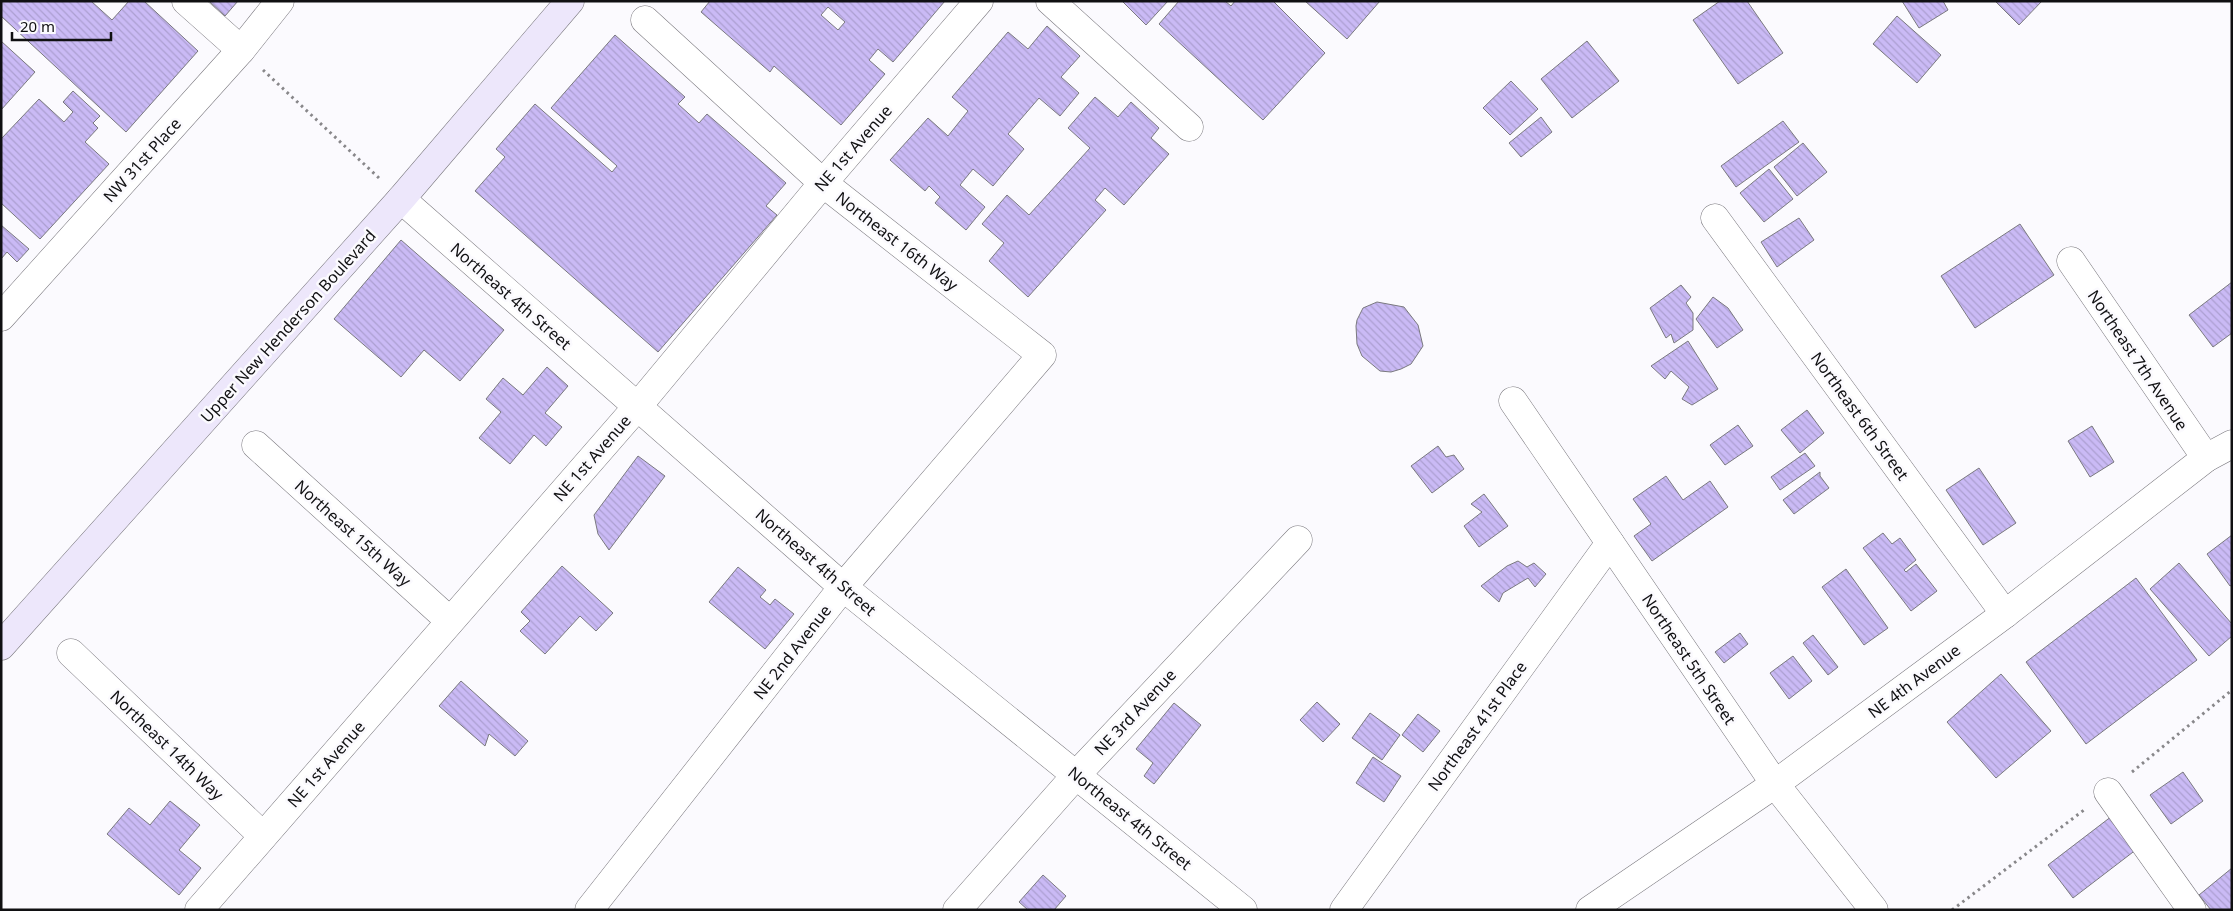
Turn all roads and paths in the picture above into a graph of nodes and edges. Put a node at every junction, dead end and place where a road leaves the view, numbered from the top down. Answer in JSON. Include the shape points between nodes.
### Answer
{"nodes":[{"id":1,"x":186,"y":1,"type":"edge"},
{"id":2,"x":280,"y":1,"type":"edge"},
{"id":3,"x":570,"y":1,"type":"edge"},
{"id":4,"x":979,"y":1,"type":"edge"},
{"id":5,"x":1050,"y":1,"type":"edge"},
{"id":6,"x":645,"y":20,"type":"dead end"},
{"id":7,"x":241,"y":50,"type":"junction"},
{"id":8,"x":1189,"y":127,"type":"dead end"},
{"id":9,"x":823,"y":183,"type":"junction"},
{"id":10,"x":401,"y":199,"type":"junction"},
{"id":11,"x":1715,"y":218,"type":"dead end"},
{"id":12,"x":2071,"y":261,"type":"dead end"},
{"id":13,"x":1,"y":317,"type":"edge"},
{"id":14,"x":1042,"y":355,"type":"joint"},
{"id":15,"x":1513,"y":401,"type":"dead end"},
{"id":16,"x":637,"y":407,"type":"junction"},
{"id":17,"x":2232,"y":444,"type":"edge"},
{"id":18,"x":256,"y":445,"type":"dead end"},
{"id":19,"x":2206,"y":458,"type":"junction"},
{"id":20,"x":1298,"y":540,"type":"dead end"},
{"id":21,"x":1610,"y":543,"type":"junction"},
{"id":22,"x":843,"y":587,"type":"junction"},
{"id":23,"x":2005,"y":614,"type":"junction"},
{"id":24,"x":450,"y":621,"type":"junction"},
{"id":25,"x":1,"y":646,"type":"edge"},
{"id":26,"x":71,"y":653,"type":"dead end"},
{"id":27,"x":1076,"y":774,"type":"junction"},
{"id":28,"x":1775,"y":784,"type":"junction"},
{"id":29,"x":2108,"y":792,"type":"dead end"},
{"id":30,"x":263,"y":836,"type":"junction"},
{"id":31,"x":590,"y":909,"type":"edge"},
{"id":32,"x":199,"y":910,"type":"edge"},
{"id":33,"x":957,"y":910,"type":"edge"},
{"id":34,"x":1243,"y":910,"type":"edge"},
{"id":35,"x":1344,"y":910,"type":"edge"},
{"id":36,"x":1590,"y":910,"type":"edge"},
{"id":37,"x":1874,"y":910,"type":"edge"},
{"id":38,"x":2192,"y":910,"type":"edge"}],
"edges":[{"from":1,"to":7,"type":"street"},
{"from":2,"to":7,"type":"street","name":"NW 31st Place"},
{"from":3,"to":10,"type":"street","name":"Upper New Henderson Boulevard"},
{"from":4,"to":9,"type":"street","name":"NE 1st Avenue"},
{"from":5,"to":8,"type":"street"},
{"from":6,"to":9,"type":"street","name":"Northeast 16th Way"},
{"from":7,"to":10,"type":"path"},
{"from":7,"to":13,"type":"street","name":"NW 31st Place"},
{"from":9,"to":14,"type":"street","name":"Northeast 16th Way"},
{"from":9,"to":16,"type":"street","name":"NE 1st Avenue"},
{"from":10,"to":16,"type":"street","name":"Northeast 4th Street"},
{"from":10,"to":25,"type":"street","name":"Upper New Henderson Boulevard"},
{"from":11,"to":23,"type":"street","name":"Northeast 6th Street"},
{"from":12,"to":19,"type":"street","name":"Northeast 7th Avenue"},
{"from":14,"to":22,"type":"street","name":"NE 2nd Avenue"},
{"from":15,"to":21,"type":"street","name":"Northeast 5th Street"},
{"from":16,"to":22,"type":"street","name":"Northeast 4th Street"},
{"from":16,"to":24,"type":"street","name":"NE 1st Avenue"},
{"from":17,"to":19,"type":"street","name":"NE 4th Avenue"},
{"from":18,"to":24,"type":"street","name":"Northeast 15th Way"},
{"from":19,"to":23,"type":"street","name":"NE 4th Avenue"},
{"from":20,"to":27,"type":"street","name":"NE 3rd Avenue"},
{"from":21,"to":28,"type":"street","name":"Northeast 5th Street"},
{"from":21,"to":35,"type":"street","name":"Northeast 41st Place"},
{"from":22,"to":27,"type":"street","name":"Northeast 4th Street"},
{"from":22,"to":31,"type":"street","name":"NE 2nd Avenue"},
{"from":23,"to":28,"type":"street","name":"NE 4th Avenue"},
{"from":24,"to":30,"type":"street","name":"NE 1st Avenue"},
{"from":26,"to":30,"type":"street","name":"Northeast 14th Way"},
{"from":27,"to":33,"type":"street","name":"NE 3rd Avenue"},
{"from":27,"to":34,"type":"street","name":"Northeast 4th Street"},
{"from":28,"to":36,"type":"street","name":"NE 4th Avenue"},
{"from":28,"to":37,"type":"street","name":"Northeast 5th Street"},
{"from":29,"to":38,"type":"street"},
{"from":30,"to":32,"type":"street","name":"NE 1st Avenue"}]}
